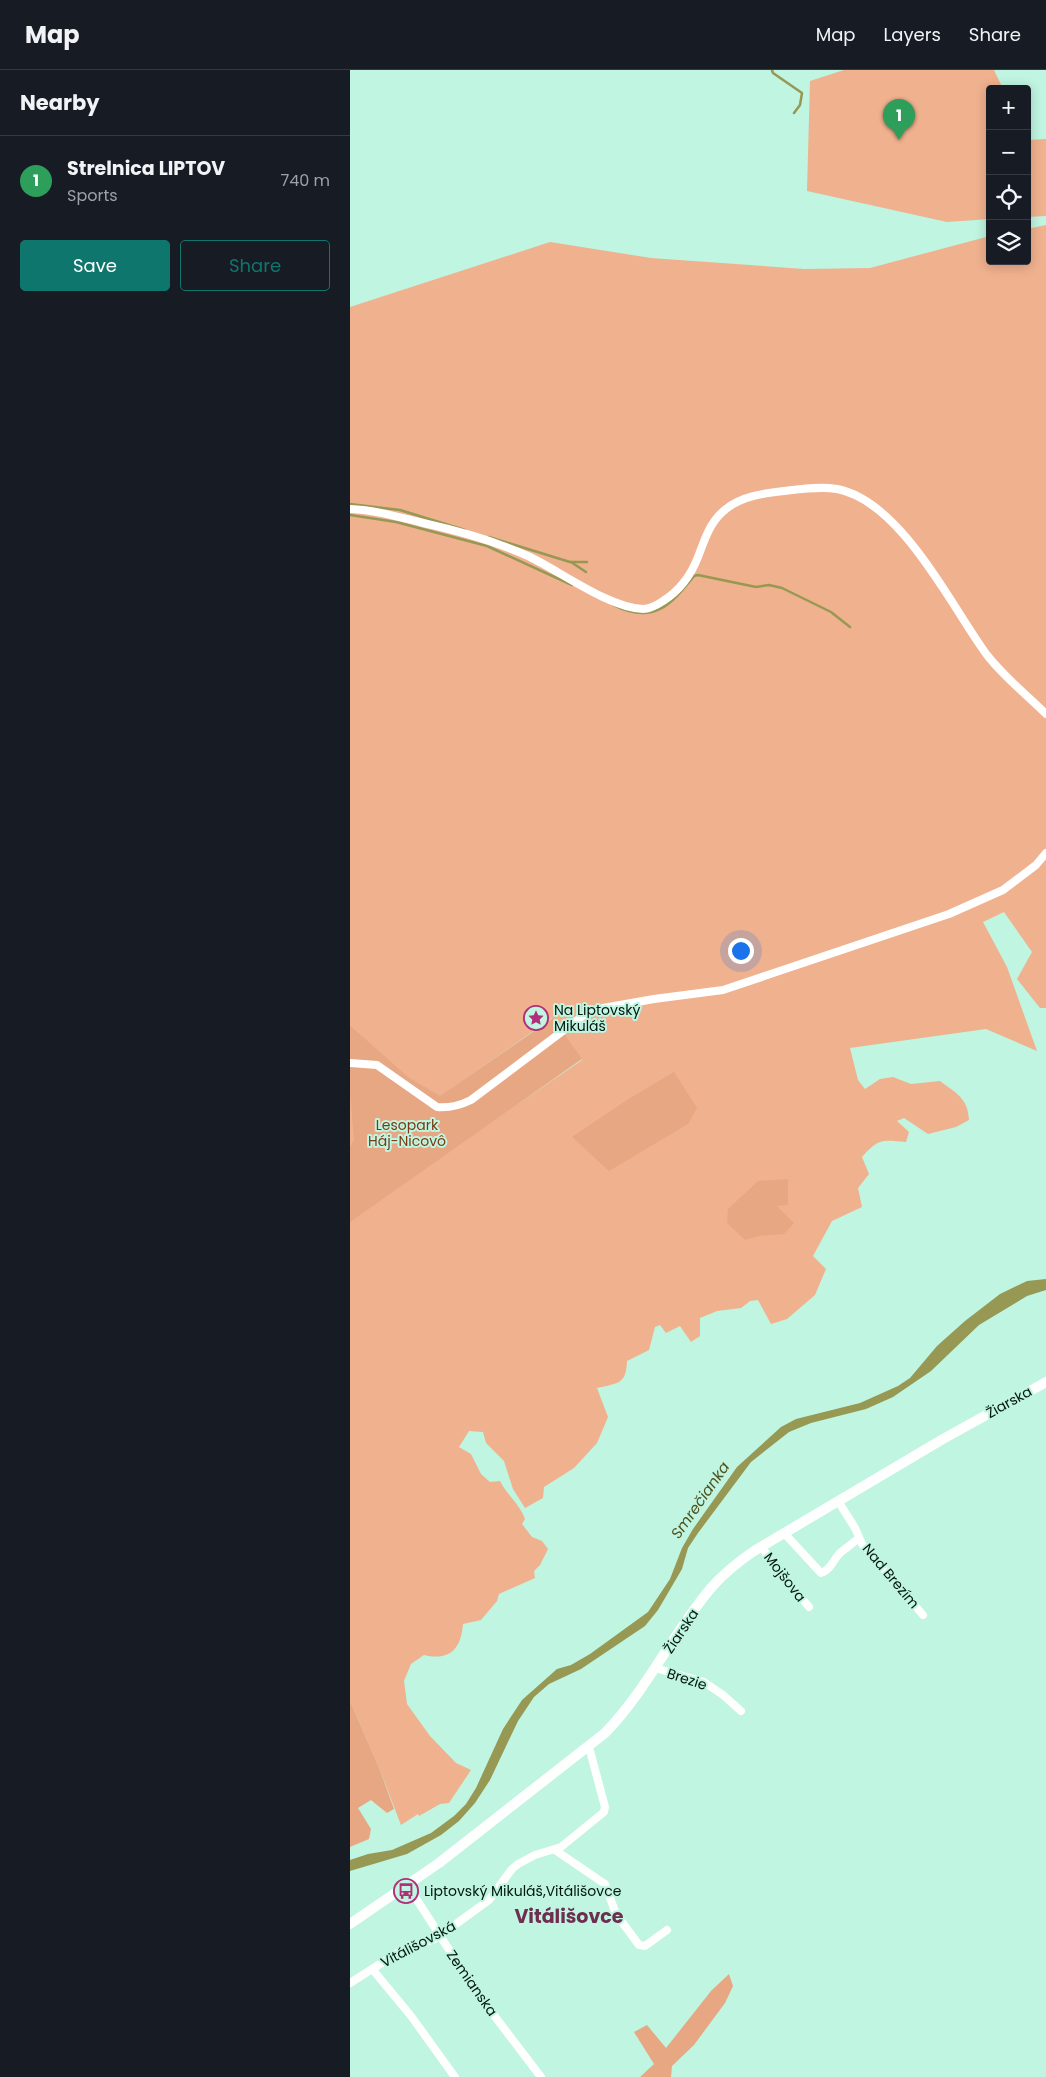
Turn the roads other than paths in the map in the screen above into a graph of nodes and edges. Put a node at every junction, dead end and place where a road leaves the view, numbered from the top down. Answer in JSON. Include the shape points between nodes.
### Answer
{"nodes":[{"id":1,"x":350,"y":509,"type":"edge"},
{"id":2,"x":1046,"y":714,"type":"edge"},
{"id":3,"x":1046,"y":854,"type":"edge"},
{"id":4,"x":350,"y":1062,"type":"edge"},
{"id":5,"x":1046,"y":1382,"type":"edge"},
{"id":6,"x":838,"y":1501,"type":"junction"},
{"id":7,"x":784,"y":1533,"type":"junction"},
{"id":8,"x":859,"y":1538,"type":"junction"},
{"id":9,"x":762,"y":1546,"type":"junction"},
{"id":10,"x":809,"y":1607,"type":"dead end"},
{"id":11,"x":923,"y":1614,"type":"dead end"},
{"id":12,"x":655,"y":1668,"type":"junction"},
{"id":13,"x":741,"y":1711,"type":"dead end"},
{"id":14,"x":589,"y":1747,"type":"junction"},
{"id":15,"x":555,"y":1850,"type":"junction"},
{"id":16,"x":408,"y":1886,"type":"junction"},
{"id":17,"x":350,"y":1924,"type":"edge"},
{"id":18,"x":667,"y":1930,"type":"dead end"},
{"id":19,"x":439,"y":1936,"type":"junction"},
{"id":20,"x":372,"y":1970,"type":"junction"},
{"id":21,"x":350,"y":1983,"type":"edge"},
{"id":22,"x":455,"y":2077,"type":"edge"},
{"id":23,"x":541,"y":2077,"type":"edge"}],
"edges":[{"from":1,"to":2,"type":"street","via":[[390,514],[505,546],[619,604],[645,609],[656,606],[685,581],[710,526],[728,507],[751,497],[776,492],[837,489],[874,506],[901,531],[989,657]]},
{"from":3,"to":4,"type":"street","via":[[1003,890],[940,917],[723,990],[654,998],[588,1012],[460,1105],[437,1107],[377,1065]]},
{"from":5,"to":6,"type":"street","name":"Žiarska"},
{"from":6,"to":7,"type":"street","name":"Žiarska"},
{"from":6,"to":8,"type":"street","name":"Nad Brezím"},
{"from":7,"to":8,"type":"street","name":"Nad Brezím","via":[[821,1573]]},
{"from":7,"to":9,"type":"street","name":"Žiarska"},
{"from":8,"to":11,"type":"street","name":"Nad Brezím"},
{"from":9,"to":10,"type":"street","name":"Mojšova"},
{"from":9,"to":12,"type":"street","name":"Žiarska","via":[[711,1588]]},
{"from":12,"to":13,"type":"street","name":"Brezie","via":[[704,1682]]},
{"from":12,"to":14,"type":"street","name":"Žiarska","via":[[620,1718]]},
{"from":14,"to":15,"type":"street","name":"Vitálišovská","via":[[604,1812]]},
{"from":14,"to":16,"type":"street","name":"Žiarska"},
{"from":15,"to":18,"type":"street","via":[[605,1884],[616,1914],[639,1945],[645,1946]]},
{"from":15,"to":19,"type":"street","name":"Vitálišovská","via":[[518,1864],[489,1900]]},
{"from":16,"to":17,"type":"street","name":"Žiarska"},
{"from":16,"to":19,"type":"street","name":"Zemianska"},
{"from":19,"to":20,"type":"street","name":"Vitálišovská","via":[[402,1950]]},
{"from":19,"to":23,"type":"street","name":"Zemianska","via":[[477,1993]]},
{"from":20,"to":21,"type":"street","name":"Vitálišovská"},
{"from":20,"to":22,"type":"street","name":"Vitálišovská","via":[[411,2016]]}]}
